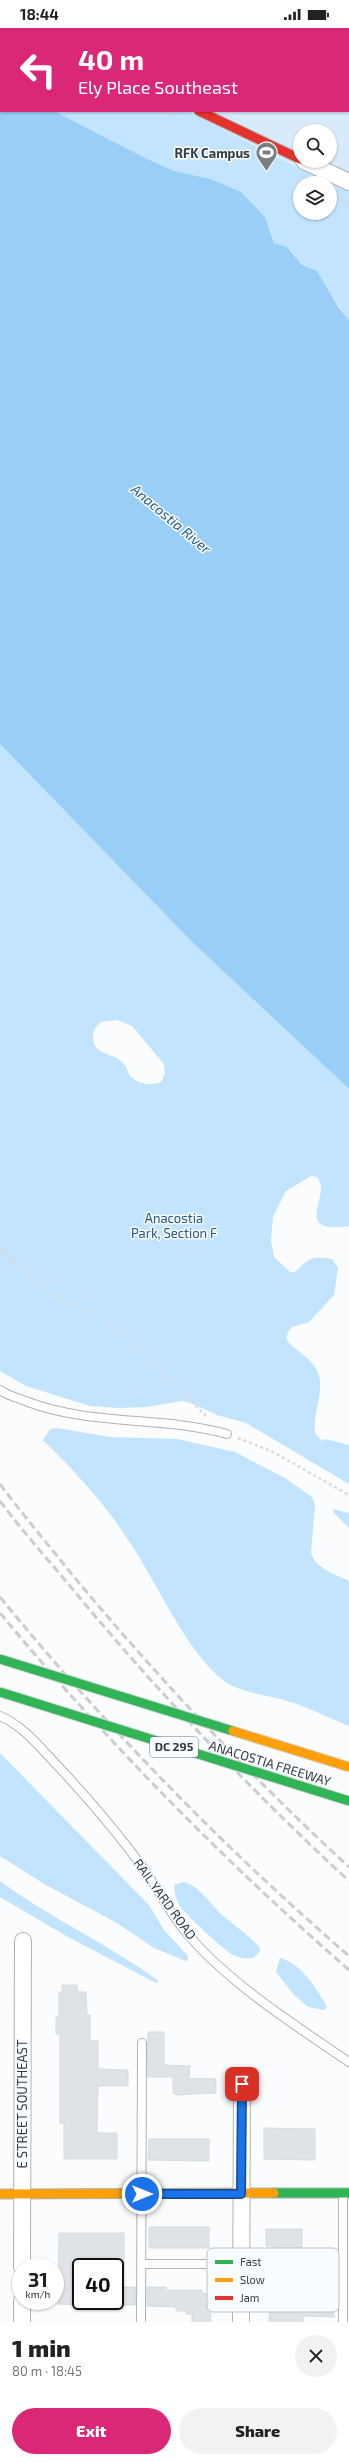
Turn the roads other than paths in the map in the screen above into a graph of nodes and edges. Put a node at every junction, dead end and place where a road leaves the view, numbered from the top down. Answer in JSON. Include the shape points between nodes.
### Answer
{"nodes":[{"id":1,"x":201,"y":112,"type":"edge"},
{"id":2,"x":293,"y":156,"type":"edge"},
{"id":3,"x":319,"y":168,"type":"edge"},
{"id":4,"x":349,"y":182,"type":"edge"},
{"id":5,"x":0,"y":1390,"type":"edge"},
{"id":6,"x":227,"y":1434,"type":"road end"},
{"id":7,"x":0,"y":1659,"type":"edge"},
{"id":8,"x":0,"y":1692,"type":"edge"},
{"id":9,"x":0,"y":1716,"type":"edge"},
{"id":10,"x":349,"y":1767,"type":"edge"},
{"id":11,"x":349,"y":1802,"type":"edge"},
{"id":12,"x":22,"y":1941,"type":"dead end"},
{"id":13,"x":142,"y":2043,"type":"dead end"},
{"id":14,"x":349,"y":2062,"type":"edge"},
{"id":15,"x":242,"y":2084,"type":"dead end"},
{"id":16,"x":22,"y":2193,"type":"junction"},
{"id":17,"x":346,"y":2193,"type":"edge"},
{"id":18,"x":0,"y":2194,"type":"edge"},
{"id":19,"x":142,"y":2194,"type":"junction"},
{"id":20,"x":241,"y":2194,"type":"junction"},
{"id":21,"x":241,"y":2248,"type":"edge"},
{"id":22,"x":22,"y":2258,"type":"edge"},
{"id":23,"x":142,"y":2264,"type":"junction"},
{"id":24,"x":207,"y":2264,"type":"edge"},
{"id":25,"x":22,"y":2310,"type":"edge"},
{"id":26,"x":22,"y":2322,"type":"edge"},
{"id":27,"x":141,"y":2322,"type":"edge"},
{"id":28,"x":343,"y":2322,"type":"edge"}],
"edges":[{"from":1,"to":2,"type":"main road"},
{"from":3,"to":4,"type":"street"},
{"from":5,"to":6,"type":"lane","via":[[46,1408],[86,1417],[193,1425]]},
{"from":7,"to":10,"type":"main road","name":"ANACOSTIA FREEWAY","number":"DC 295","bridge":true},
{"from":8,"to":11,"type":"main road","name":"ANACOSTIA FREEWAY","number":"DC 295","bridge":true},
{"from":9,"to":14,"type":"lane","name":"RAIL YARD ROAD","via":[[14,1722],[98,1809],[144,1869],[189,1936],[221,1968],[295,2025]]},
{"from":12,"to":16,"type":"street","name":"E STREET SOUTHEAST"},
{"from":13,"to":19,"type":"lane"},
{"from":15,"to":20,"type":"street"},
{"from":16,"to":18,"type":"main road"},
{"from":16,"to":19,"type":"main road"},
{"from":16,"to":22,"type":"street","name":"E STREET SOUTHEAST"},
{"from":17,"to":20,"type":"main road"},
{"from":17,"to":28,"type":"lane"},
{"from":19,"to":20,"type":"main road"},
{"from":19,"to":23,"type":"lane"},
{"from":20,"to":21,"type":"street"},
{"from":23,"to":24,"type":"lane"},
{"from":23,"to":27,"type":"lane"},
{"from":25,"to":26,"type":"street"}]}
